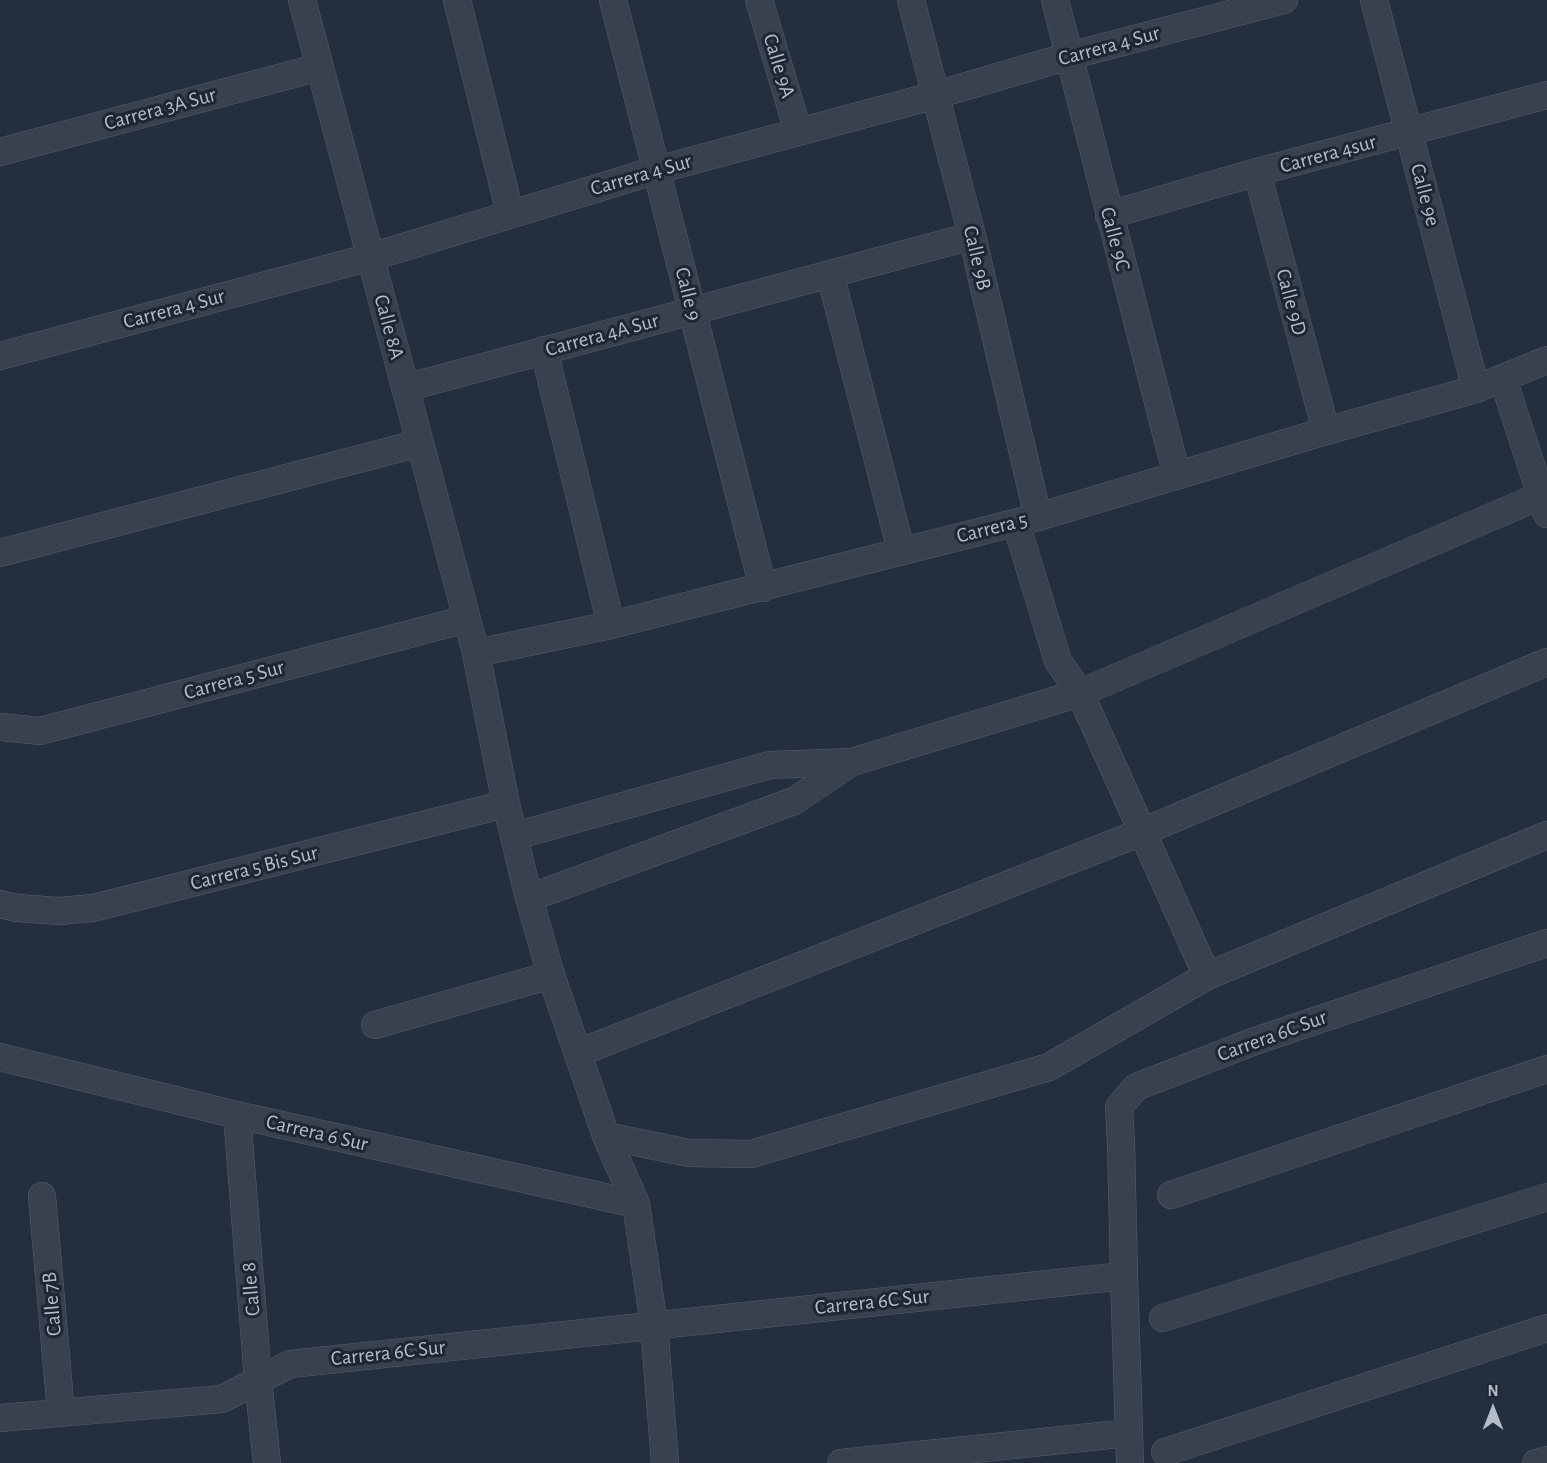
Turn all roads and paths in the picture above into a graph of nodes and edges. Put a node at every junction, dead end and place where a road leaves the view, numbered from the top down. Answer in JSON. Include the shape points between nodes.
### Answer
{"nodes":[{"id":1,"x":302,"y":0,"type":"edge"},
{"id":2,"x":457,"y":0,"type":"edge"},
{"id":3,"x":613,"y":0,"type":"edge"},
{"id":4,"x":759,"y":0,"type":"edge"},
{"id":5,"x":911,"y":0,"type":"edge"},
{"id":6,"x":1055,"y":0,"type":"edge"},
{"id":7,"x":1284,"y":0,"type":"edge"},
{"id":8,"x":1374,"y":0,"type":"edge"},
{"id":9,"x":1212,"y":9,"type":"edge"},
{"id":10,"x":1069,"y":56,"type":"junction"},
{"id":11,"x":320,"y":67,"type":"junction"},
{"id":12,"x":936,"y":95,"type":"junction"},
{"id":13,"x":1546,"y":98,"type":"edge"},
{"id":14,"x":798,"y":131,"type":"junction"},
{"id":15,"x":1408,"y":133,"type":"junction"},
{"id":16,"x":0,"y":152,"type":"edge"},
{"id":17,"x":657,"y":170,"type":"junction"},
{"id":18,"x":1257,"y":172,"type":"junction"},
{"id":19,"x":510,"y":213,"type":"junction"},
{"id":20,"x":1109,"y":215,"type":"junction"},
{"id":21,"x":972,"y":236,"type":"junction"},
{"id":22,"x":371,"y":256,"type":"junction"},
{"id":23,"x":830,"y":274,"type":"junction"},
{"id":24,"x":692,"y":310,"type":"junction"},
{"id":25,"x":544,"y":350,"type":"junction"},
{"id":26,"x":0,"y":356,"type":"edge"},
{"id":27,"x":1547,"y":360,"type":"edge"},
{"id":28,"x":1503,"y":379,"type":"junction"},
{"id":29,"x":405,"y":388,"type":"junction"},
{"id":30,"x":1476,"y":389,"type":"junction"},
{"id":31,"x":1326,"y":431,"type":"junction"},
{"id":32,"x":420,"y":443,"type":"junction"},
{"id":33,"x":1178,"y":476,"type":"junction"},
{"id":34,"x":1545,"y":501,"type":"edge"},
{"id":35,"x":1027,"y":520,"type":"junction"},
{"id":36,"x":901,"y":550,"type":"junction"},
{"id":37,"x":0,"y":553,"type":"edge"},
{"id":38,"x":763,"y":588,"type":"junction"},
{"id":39,"x":467,"y":619,"type":"junction"},
{"id":40,"x":611,"y":625,"type":"junction"},
{"id":41,"x":476,"y":654,"type":"junction"},
{"id":42,"x":1547,"y":662,"type":"edge"},
{"id":43,"x":1080,"y":693,"type":"junction"},
{"id":44,"x":0,"y":726,"type":"edge"},
{"id":45,"x":852,"y":762,"type":"junction"},
{"id":46,"x":506,"y":804,"type":"junction"},
{"id":47,"x":1142,"y":832,"type":"junction"},
{"id":48,"x":1547,"y":835,"type":"edge"},
{"id":49,"x":515,"y":836,"type":"junction"},
{"id":50,"x":529,"y":898,"type":"junction"},
{"id":51,"x":0,"y":904,"type":"edge"},
{"id":52,"x":1547,"y":943,"type":"edge"},
{"id":53,"x":551,"y":975,"type":"junction"},
{"id":54,"x":1207,"y":976,"type":"junction"},
{"id":55,"x":375,"y":1025,"type":"dead end"},
{"id":56,"x":578,"y":1053,"type":"junction"},
{"id":57,"x":0,"y":1057,"type":"edge"},
{"id":58,"x":1547,"y":1069,"type":"edge"},
{"id":59,"x":237,"y":1115,"type":"junction"},
{"id":60,"x":606,"y":1136,"type":"junction"},
{"id":61,"x":1172,"y":1195,"type":"dead end"},
{"id":62,"x":42,"y":1196,"type":"dead end"},
{"id":63,"x":1547,"y":1197,"type":"edge"},
{"id":64,"x":636,"y":1204,"type":"junction"},
{"id":65,"x":1124,"y":1276,"type":"junction"},
{"id":66,"x":1163,"y":1318,"type":"dead end"},
{"id":67,"x":654,"y":1325,"type":"junction"},
{"id":68,"x":1547,"y":1328,"type":"edge"},
{"id":69,"x":258,"y":1380,"type":"junction"},
{"id":70,"x":61,"y":1413,"type":"junction"},
{"id":71,"x":0,"y":1418,"type":"edge"},
{"id":72,"x":1130,"y":1433,"type":"junction"},
{"id":73,"x":1165,"y":1452,"type":"dead end"},
{"id":74,"x":1547,"y":1460,"type":"edge"},
{"id":75,"x":267,"y":1463,"type":"edge"},
{"id":76,"x":665,"y":1463,"type":"edge"},
{"id":77,"x":841,"y":1463,"type":"edge"},
{"id":78,"x":1130,"y":1463,"type":"edge"},
{"id":79,"x":1536,"y":1463,"type":"edge"}],
"edges":[{"from":1,"to":11,"type":"street","name":"Calle 8A"},
{"from":2,"to":19,"type":"street"},
{"from":3,"to":17,"type":"street","name":"Calle 9"},
{"from":4,"to":14,"type":"street","name":"Calle 9A"},
{"from":5,"to":12,"type":"street","name":"Calle 9B"},
{"from":6,"to":10,"type":"street","name":"Calle 9C"},
{"from":7,"to":9,"type":"street","name":"Carrera 4 Sur"},
{"from":8,"to":15,"type":"street","name":"Calle 9e"},
{"from":9,"to":10,"type":"street","name":"Carrera 4 Sur"},
{"from":10,"to":12,"type":"street","name":"Carrera 4 Sur"},
{"from":10,"to":20,"type":"street","name":"Calle 9C"},
{"from":11,"to":16,"type":"street","name":"Carrera 3A Sur"},
{"from":11,"to":22,"type":"street","name":"Calle 8A"},
{"from":12,"to":14,"type":"street","name":"Carrera 4 Sur"},
{"from":12,"to":21,"type":"street","name":"Calle 9B"},
{"from":13,"to":15,"type":"street","name":"Carrera 4sur"},
{"from":14,"to":17,"type":"street","name":"Carrera 4 Sur"},
{"from":15,"to":18,"type":"street","name":"Carrera 4sur"},
{"from":15,"to":30,"type":"street","name":"Calle 9e"},
{"from":17,"to":19,"type":"street","name":"Carrera 4 Sur"},
{"from":17,"to":24,"type":"street","name":"Calle 9"},
{"from":18,"to":20,"type":"street","name":"Carrera 4sur"},
{"from":18,"to":31,"type":"street","name":"Calle 9D"},
{"from":19,"to":22,"type":"street","name":"Carrera 4 Sur"},
{"from":20,"to":33,"type":"street","name":"Calle 9C"},
{"from":21,"to":23,"type":"street","name":"Carrera 4A Sur"},
{"from":21,"to":35,"type":"street","name":"Calle 9B"},
{"from":22,"to":26,"type":"street","name":"Carrera 4 Sur"},
{"from":22,"to":29,"type":"street","name":"Calle 8A"},
{"from":23,"to":24,"type":"street","name":"Carrera 4A Sur"},
{"from":23,"to":36,"type":"street"},
{"from":24,"to":25,"type":"street","name":"Carrera 4A Sur"},
{"from":24,"to":38,"type":"street","name":"Calle 9"},
{"from":25,"to":29,"type":"street","name":"Carrera 4A Sur"},
{"from":25,"to":40,"type":"street"},
{"from":27,"to":28,"type":"street","name":"Carrera 5"},
{"from":28,"to":30,"type":"street","name":"Carrera 5"},
{"from":28,"to":34,"type":"street"},
{"from":29,"to":32,"type":"street","name":"Calle 8A"},
{"from":30,"to":31,"type":"street","name":"Carrera 5"},
{"from":31,"to":33,"type":"street","name":"Carrera 5"},
{"from":32,"to":37,"type":"street"},
{"from":32,"to":39,"type":"street","name":"Calle 8A"},
{"from":33,"to":35,"type":"street","name":"Carrera 5"},
{"from":34,"to":43,"type":"street"},
{"from":35,"to":36,"type":"street","name":"Carrera 5"},
{"from":35,"to":43,"type":"street","name":"Calle 9B","via":[[1058,661]]},
{"from":36,"to":38,"type":"street","name":"Carrera 5"},
{"from":38,"to":40,"type":"street","name":"Carrera 5"},
{"from":39,"to":41,"type":"street","name":"Calle 8A"},
{"from":39,"to":44,"type":"street","name":"Carrera 5 Sur","via":[[40,731]]},
{"from":40,"to":41,"type":"street","name":"Carrera 5"},
{"from":41,"to":46,"type":"street","name":"Calle 8A"},
{"from":42,"to":47,"type":"street"},
{"from":43,"to":45,"type":"street"},
{"from":43,"to":47,"type":"street","name":"Calle 9B"},
{"from":45,"to":49,"type":"street","via":[[770,765]]},
{"from":45,"to":50,"type":"street","via":[[794,801]]},
{"from":46,"to":49,"type":"street","name":"Calle 8A"},
{"from":46,"to":51,"type":"street","name":"Carrera 5 Bis Sur","via":[[93,908],[59,911]]},
{"from":47,"to":54,"type":"street","name":"Calle 9B"},
{"from":47,"to":56,"type":"street"},
{"from":48,"to":54,"type":"street"},
{"from":49,"to":50,"type":"street","name":"Calle 8A"},
{"from":50,"to":53,"type":"street","name":"Calle 8A"},
{"from":52,"to":65,"type":"street","name":"Carrera 6C Sur","via":[[1255,1041],[1136,1087],[1119,1107]]},
{"from":53,"to":55,"type":"street"},
{"from":53,"to":56,"type":"street","name":"Calle 8A"},
{"from":54,"to":60,"type":"street","via":[[1049,1067],[751,1154],[689,1153]]},
{"from":56,"to":60,"type":"street","name":"Calle 8A"},
{"from":57,"to":59,"type":"street","name":"Carrera 6 Sur"},
{"from":58,"to":61,"type":"street"},
{"from":59,"to":64,"type":"street","name":"Carrera 6 Sur"},
{"from":59,"to":69,"type":"street","name":"Calle 8"},
{"from":60,"to":64,"type":"street","name":"Calle 8A"},
{"from":62,"to":70,"type":"street","name":"Calle 7B"},
{"from":63,"to":66,"type":"street"},
{"from":64,"to":67,"type":"street","name":"Calle 8A"},
{"from":65,"to":67,"type":"street","name":"Carrera 6C Sur"},
{"from":65,"to":72,"type":"street"},
{"from":67,"to":69,"type":"street","name":"Carrera 6C Sur","via":[[290,1364]]},
{"from":67,"to":76,"type":"street","name":"Calle 8A"},
{"from":68,"to":73,"type":"street"},
{"from":69,"to":70,"type":"street","name":"Carrera 6C Sur","via":[[222,1399]]},
{"from":69,"to":75,"type":"street","name":"Calle 8"},
{"from":70,"to":71,"type":"street","name":"Carrera 6C Sur"},
{"from":72,"to":77,"type":"street"},
{"from":72,"to":78,"type":"street"},
{"from":74,"to":79,"type":"street"}]}
